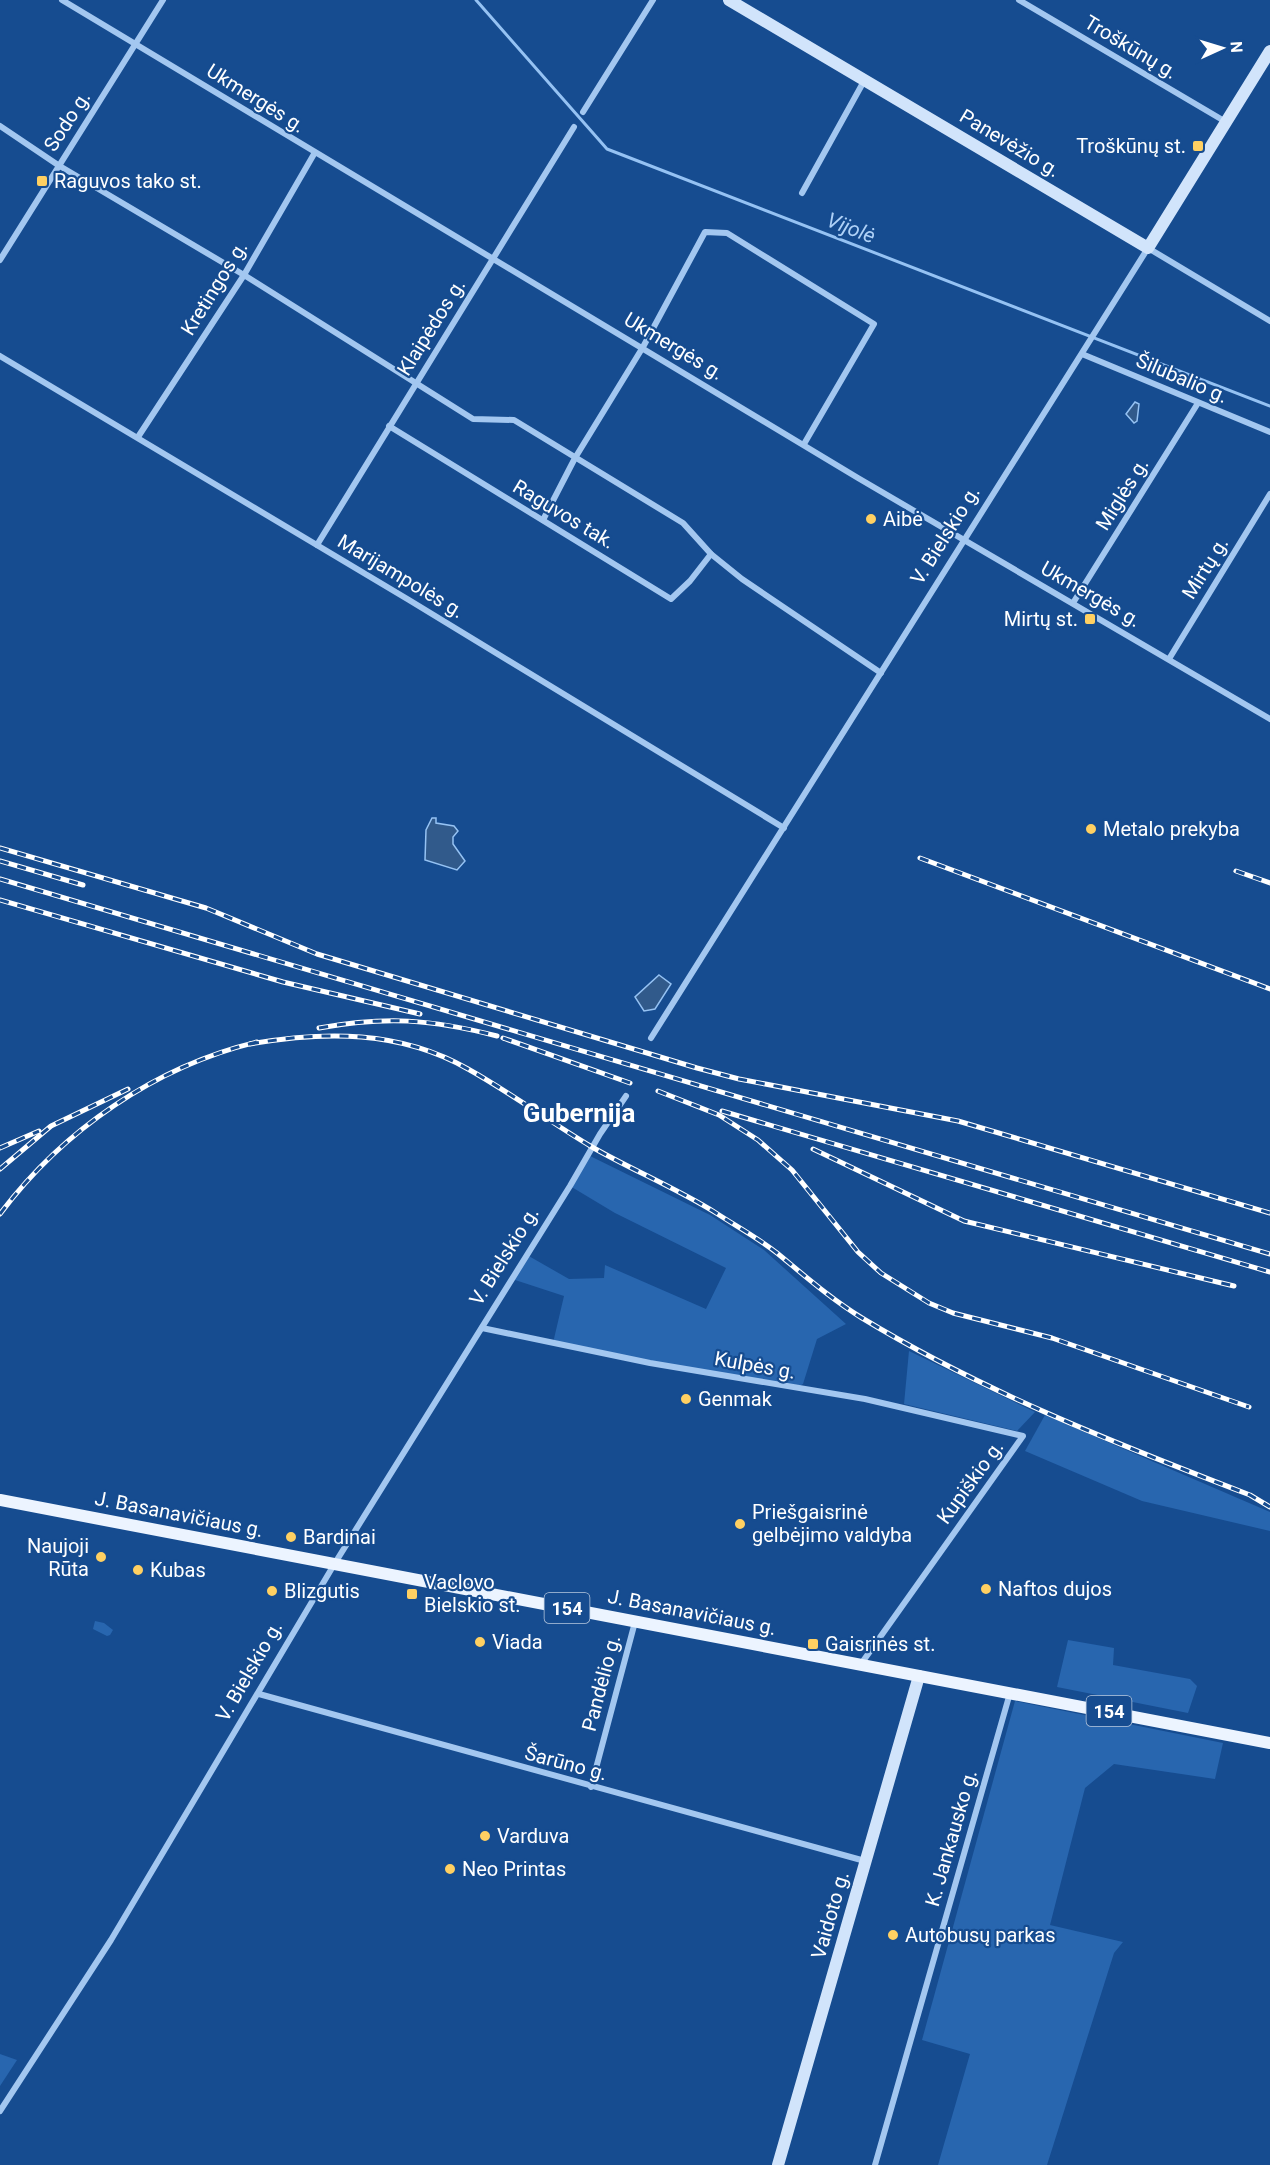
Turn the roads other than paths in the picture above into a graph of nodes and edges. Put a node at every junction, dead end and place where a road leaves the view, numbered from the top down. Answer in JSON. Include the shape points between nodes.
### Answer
{"nodes":[{"id":1,"x":62,"y":0,"type":"edge"},
{"id":2,"x":163,"y":0,"type":"edge"},
{"id":3,"x":652,"y":0,"type":"edge"},
{"id":4,"x":729,"y":0,"type":"edge"},
{"id":5,"x":1019,"y":0,"type":"edge"},
{"id":6,"x":135,"y":44,"type":"junction"},
{"id":7,"x":1270,"y":51,"type":"edge"},
{"id":8,"x":865,"y":80,"type":"junction"},
{"id":9,"x":583,"y":112,"type":"dead end"},
{"id":10,"x":1226,"y":122,"type":"junction"},
{"id":11,"x":0,"y":126,"type":"edge"},
{"id":12,"x":574,"y":127,"type":"dead end"},
{"id":13,"x":314,"y":154,"type":"junction"},
{"id":14,"x":58,"y":165,"type":"junction"},
{"id":15,"x":802,"y":193,"type":"dead end"},
{"id":16,"x":1148,"y":248,"type":"junction"},
{"id":17,"x":0,"y":260,"type":"edge"},
{"id":18,"x":492,"y":260,"type":"junction"},
{"id":19,"x":244,"y":274,"type":"junction"},
{"id":20,"x":1270,"y":321,"type":"edge"},
{"id":21,"x":643,"y":347,"type":"junction"},
{"id":22,"x":1082,"y":354,"type":"junction"},
{"id":23,"x":0,"y":356,"type":"edge"},
{"id":24,"x":416,"y":384,"type":"junction"},
{"id":25,"x":1198,"y":403,"type":"junction"},
{"id":26,"x":389,"y":426,"type":"junction"},
{"id":27,"x":1270,"y":432,"type":"edge"},
{"id":28,"x":138,"y":437,"type":"junction"},
{"id":29,"x":804,"y":444,"type":"junction"},
{"id":30,"x":575,"y":458,"type":"junction"},
{"id":31,"x":1270,"y":494,"type":"edge"},
{"id":32,"x":543,"y":520,"type":"junction"},
{"id":33,"x":965,"y":540,"type":"junction"},
{"id":34,"x":317,"y":545,"type":"junction"},
{"id":35,"x":711,"y":554,"type":"junction"},
{"id":36,"x":1073,"y":603,"type":"junction"},
{"id":37,"x":1169,"y":659,"type":"junction"},
{"id":38,"x":882,"y":673,"type":"junction"},
{"id":39,"x":1270,"y":719,"type":"edge"},
{"id":40,"x":784,"y":828,"type":"junction"},
{"id":41,"x":651,"y":1038,"type":"dead end"},
{"id":42,"x":626,"y":1096,"type":"dead end"},
{"id":43,"x":482,"y":1328,"type":"junction"},
{"id":44,"x":1023,"y":1436,"type":"joint"},
{"id":45,"x":0,"y":1500,"type":"edge"},
{"id":46,"x":335,"y":1563,"type":"junction"},
{"id":47,"x":635,"y":1621,"type":"junction"},
{"id":48,"x":860,"y":1665,"type":"junction"},
{"id":49,"x":918,"y":1676,"type":"junction"},
{"id":50,"x":1011,"y":1693,"type":"junction"},
{"id":51,"x":259,"y":1694,"type":"junction"},
{"id":52,"x":1270,"y":1743,"type":"edge"},
{"id":53,"x":591,"y":1787,"type":"junction"},
{"id":54,"x":866,"y":1862,"type":"junction"},
{"id":55,"x":0,"y":2111,"type":"edge"},
{"id":56,"x":778,"y":2165,"type":"edge"},
{"id":57,"x":875,"y":2165,"type":"edge"}],
"edges":[{"from":1,"to":6,"type":"street","name":"Ukmergės g."},
{"from":2,"to":6,"type":"street","name":"Sodo g."},
{"from":3,"to":9,"type":"street"},
{"from":4,"to":8,"type":"street","name":"Panevėžio g."},
{"from":5,"to":10,"type":"street","name":"Troškūnų g."},
{"from":6,"to":13,"type":"street","name":"Ukmergės g."},
{"from":6,"to":14,"type":"street","name":"Sodo g."},
{"from":7,"to":10,"type":"street","name":"V. Bielskio g."},
{"from":8,"to":15,"type":"street"},
{"from":8,"to":16,"type":"street","name":"Panevėžio g."},
{"from":10,"to":16,"type":"street","name":"V. Bielskio g."},
{"from":11,"to":14,"type":"street"},
{"from":12,"to":18,"type":"street","name":"Klaipėdos g."},
{"from":13,"to":18,"type":"street","name":"Ukmergės g."},
{"from":13,"to":19,"type":"street","name":"Kretingos g."},
{"from":14,"to":17,"type":"street","name":"Sodo g."},
{"from":14,"to":19,"type":"street"},
{"from":16,"to":20,"type":"street","name":"Panevėžio g."},
{"from":16,"to":22,"type":"street","name":"V. Bielskio g."},
{"from":18,"to":21,"type":"street","name":"Ukmergės g."},
{"from":18,"to":24,"type":"street","name":"Klaipėdos g."},
{"from":19,"to":24,"type":"street"},
{"from":19,"to":28,"type":"street","name":"Kretingos g."},
{"from":21,"to":29,"type":"street","name":"Ukmergės g."},
{"from":21,"to":29,"type":"street","via":[[705,232],[727,233],[754,248],[874,324]]},
{"from":21,"to":30,"type":"street"},
{"from":22,"to":25,"type":"street","name":"Šilubalio g."},
{"from":22,"to":33,"type":"street","name":"V. Bielskio g."},
{"from":23,"to":28,"type":"street","name":"Marijampolės g."},
{"from":24,"to":26,"type":"street","name":"Klaipėdos g."},
{"from":24,"to":30,"type":"street","via":[[474,419],[514,420]]},
{"from":25,"to":27,"type":"street","name":"Šilubalio g."},
{"from":25,"to":36,"type":"street","name":"Miglės g."},
{"from":26,"to":32,"type":"street","name":"Raguvos tak."},
{"from":26,"to":34,"type":"street","name":"Klaipėdos g."},
{"from":28,"to":34,"type":"street","name":"Marijampolės g."},
{"from":29,"to":33,"type":"street","name":"Ukmergės g."},
{"from":30,"to":32,"type":"street"},
{"from":30,"to":35,"type":"street","via":[[683,523]]},
{"from":31,"to":37,"type":"street","name":"Mirtų g."},
{"from":32,"to":35,"type":"street","name":"Raguvos tak.","via":[[671,599]]},
{"from":33,"to":36,"type":"street","name":"Ukmergės g."},
{"from":33,"to":38,"type":"street","name":"V. Bielskio g."},
{"from":34,"to":40,"type":"street","name":"Marijampolės g."},
{"from":35,"to":38,"type":"street"},
{"from":36,"to":37,"type":"street","name":"Ukmergės g."},
{"from":37,"to":39,"type":"street","name":"Ukmergės g."},
{"from":38,"to":40,"type":"street","name":"V. Bielskio g."},
{"from":40,"to":41,"type":"street","name":"V. Bielskio g."},
{"from":42,"to":43,"type":"street","name":"V. Bielskio g."},
{"from":43,"to":44,"type":"street","name":"Kulpės g.","via":[[650,1364],[865,1399]]},
{"from":43,"to":46,"type":"street","name":"V. Bielskio g."},
{"from":44,"to":48,"type":"street","name":"Kupiškio g."},
{"from":45,"to":46,"type":"main road","name":"J. Basanavičiaus g.","number":"154"},
{"from":46,"to":47,"type":"main road","name":"J. Basanavičiaus g.","number":"154"},
{"from":46,"to":51,"type":"street","name":"V. Bielskio g."},
{"from":47,"to":48,"type":"main road","name":"J. Basanavičiaus g.","number":"154"},
{"from":47,"to":53,"type":"street","name":"Pandėlio g."},
{"from":48,"to":49,"type":"main road","name":"J. Basanavičiaus g.","number":"154"},
{"from":49,"to":50,"type":"main road","name":"J. Basanavičiaus g.","number":"154"},
{"from":49,"to":54,"type":"street","name":"Vaidoto g."},
{"from":50,"to":52,"type":"main road","name":"J. Basanavičiaus g.","number":"154"},
{"from":50,"to":57,"type":"street","name":"K. Jankausko g."},
{"from":51,"to":53,"type":"street","name":"Šarūno g."},
{"from":51,"to":55,"type":"street","name":"V. Bielskio g.","via":[[111,1940]]},
{"from":53,"to":54,"type":"street","name":"Šarūno g."},
{"from":54,"to":56,"type":"street","name":"Vaidoto g."}]}
